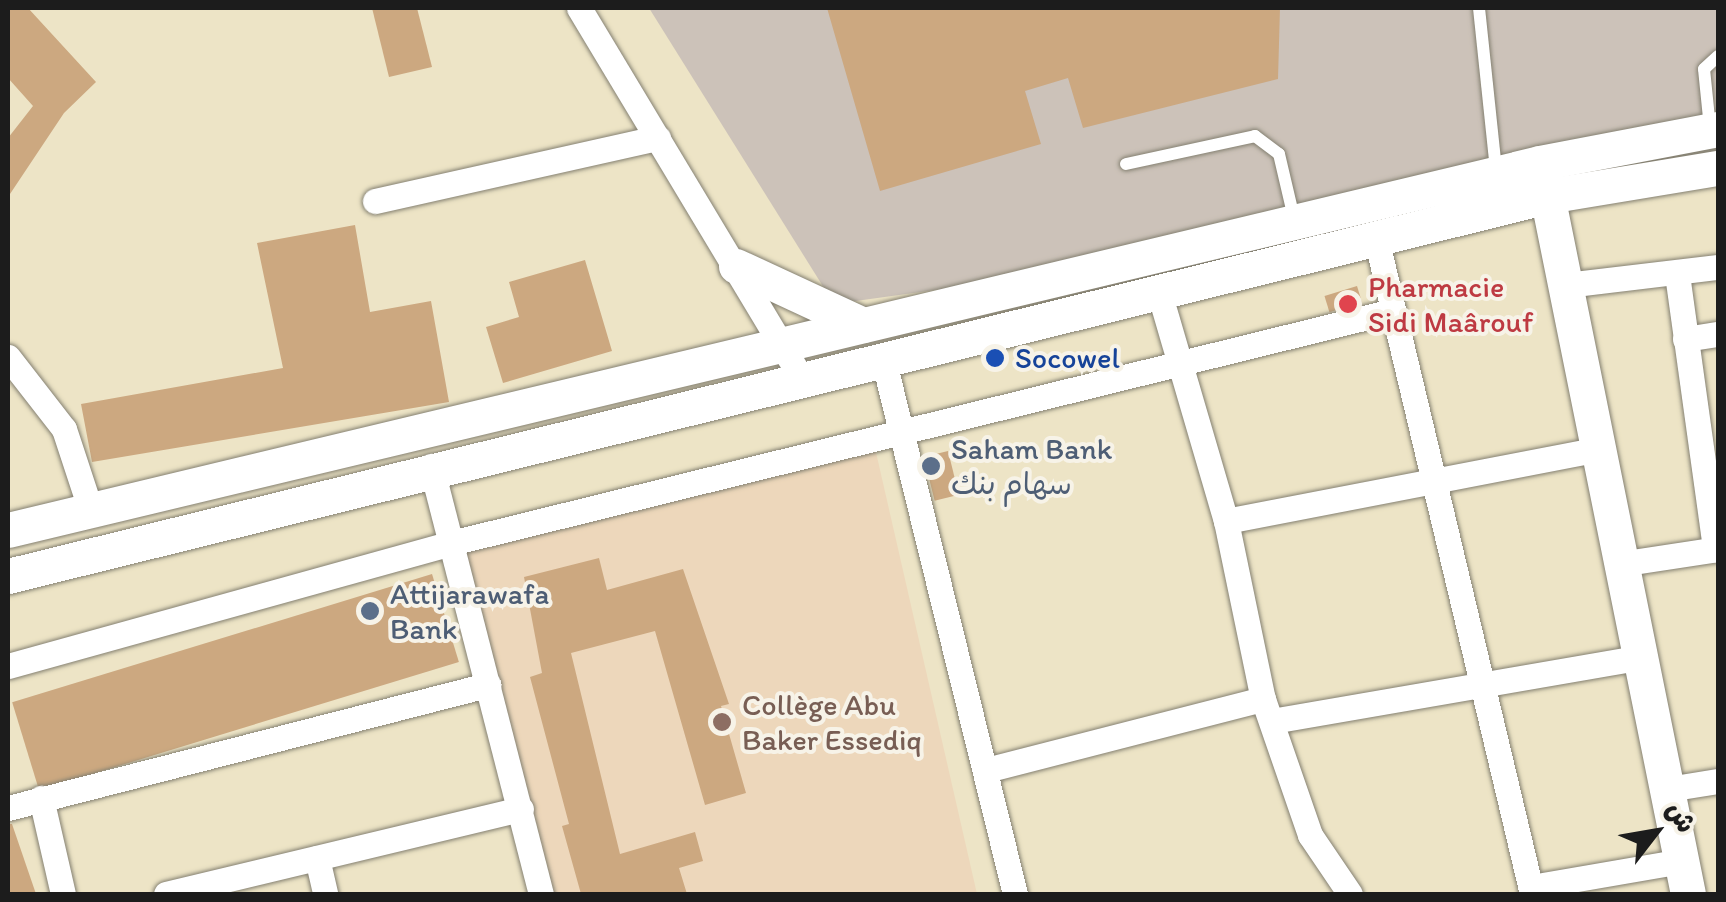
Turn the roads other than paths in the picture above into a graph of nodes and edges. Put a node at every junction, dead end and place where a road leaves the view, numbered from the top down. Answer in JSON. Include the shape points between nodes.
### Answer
{"nodes":[{"id":1,"x":579,"y":8,"type":"edge"},
{"id":2,"x":1479,"y":8,"type":"edge"},
{"id":3,"x":1718,"y":56,"type":"edge"},
{"id":4,"x":1714,"y":130,"type":"edge"},
{"id":5,"x":658,"y":138,"type":"junction"},
{"id":6,"x":1126,"y":164,"type":"dead end"},
{"id":7,"x":1718,"y":168,"type":"edge"},
{"id":8,"x":1496,"y":173,"type":"junction"},
{"id":9,"x":1544,"y":179,"type":"junction"},
{"id":10,"x":375,"y":201,"type":"dead end"},
{"id":11,"x":1294,"y":220,"type":"junction"},
{"id":12,"x":1376,"y":238,"type":"junction"},
{"id":13,"x":736,"y":266,"type":"junction"},
{"id":14,"x":1718,"y":268,"type":"edge"},
{"id":15,"x":1676,"y":274,"type":"junction"},
{"id":16,"x":1566,"y":285,"type":"junction"},
{"id":17,"x":1159,"y":292,"type":"junction"},
{"id":18,"x":1392,"y":311,"type":"junction"},
{"id":19,"x":862,"y":325,"type":"junction"},
{"id":20,"x":1718,"y":334,"type":"edge"},
{"id":21,"x":1686,"y":339,"type":"junction"},
{"id":22,"x":780,"y":345,"type":"junction"},
{"id":23,"x":8,"y":357,"type":"edge"},
{"id":24,"x":883,"y":358,"type":"junction"},
{"id":25,"x":1182,"y":364,"type":"junction"},
{"id":26,"x":802,"y":380,"type":"junction"},
{"id":27,"x":1707,"y":407,"type":"edge"},
{"id":28,"x":903,"y":437,"type":"junction"},
{"id":29,"x":1600,"y":449,"type":"junction"},
{"id":30,"x":431,"y":466,"type":"junction"},
{"id":31,"x":1712,"y":478,"type":"edge"},
{"id":32,"x":1433,"y":486,"type":"junction"},
{"id":33,"x":90,"y":508,"type":"junction"},
{"id":34,"x":1226,"y":520,"type":"junction"},
{"id":35,"x":8,"y":530,"type":"edge"},
{"id":36,"x":451,"y":543,"type":"junction"},
{"id":37,"x":1716,"y":549,"type":"edge"},
{"id":38,"x":1626,"y":563,"type":"junction"},
{"id":39,"x":8,"y":576,"type":"edge"},
{"id":40,"x":1642,"y":657,"type":"junction"},
{"id":41,"x":8,"y":666,"type":"edge"},
{"id":42,"x":488,"y":684,"type":"junction"},
{"id":43,"x":1484,"y":691,"type":"junction"},
{"id":44,"x":1268,"y":710,"type":"junction"},
{"id":45,"x":986,"y":770,"type":"junction"},
{"id":46,"x":1718,"y":781,"type":"edge"},
{"id":47,"x":1668,"y":789,"type":"junction"},
{"id":48,"x":42,"y":798,"type":"junction"},
{"id":49,"x":8,"y":808,"type":"edge"},
{"id":50,"x":521,"y":809,"type":"junction"},
{"id":51,"x":317,"y":858,"type":"junction"},
{"id":52,"x":1685,"y":878,"type":"edge"},
{"id":53,"x":1532,"y":891,"type":"edge"},
{"id":54,"x":63,"y":894,"type":"edge"},
{"id":55,"x":166,"y":894,"type":"edge"},
{"id":56,"x":325,"y":894,"type":"edge"},
{"id":57,"x":541,"y":894,"type":"edge"},
{"id":58,"x":1015,"y":894,"type":"edge"},
{"id":59,"x":1350,"y":894,"type":"edge"}],
"edges":[{"from":1,"to":5,"type":"street"},
{"from":2,"to":8,"type":"lane"},
{"from":3,"to":4,"type":"lane","via":[[1704,70]]},
{"from":4,"to":9,"type":"street"},
{"from":5,"to":10,"type":"street"},
{"from":5,"to":13,"type":"street"},
{"from":6,"to":11,"type":"lane","via":[[1255,136],[1279,154]]},
{"from":7,"to":9,"type":"street"},
{"from":8,"to":9,"type":"street"},
{"from":8,"to":11,"type":"street"},
{"from":9,"to":12,"type":"street"},
{"from":9,"to":16,"type":"street"},
{"from":11,"to":19,"type":"street"},
{"from":12,"to":17,"type":"street"},
{"from":12,"to":18,"type":"street"},
{"from":13,"to":19,"type":"street"},
{"from":13,"to":22,"type":"street"},
{"from":14,"to":15,"type":"street"},
{"from":15,"to":16,"type":"street"},
{"from":15,"to":21,"type":"street"},
{"from":16,"to":29,"type":"street"},
{"from":17,"to":24,"type":"street"},
{"from":17,"to":25,"type":"street"},
{"from":18,"to":25,"type":"street"},
{"from":18,"to":32,"type":"street"},
{"from":19,"to":22,"type":"street"},
{"from":20,"to":21,"type":"street"},
{"from":21,"to":27,"type":"street"},
{"from":22,"to":26,"type":"street"},
{"from":22,"to":33,"type":"street"},
{"from":23,"to":33,"type":"street","via":[[64,429]]},
{"from":24,"to":26,"type":"street"},
{"from":24,"to":28,"type":"street"},
{"from":25,"to":28,"type":"street"},
{"from":25,"to":34,"type":"street"},
{"from":26,"to":30,"type":"street"},
{"from":27,"to":31,"type":"street"},
{"from":28,"to":36,"type":"street"},
{"from":28,"to":45,"type":"street"},
{"from":29,"to":32,"type":"street"},
{"from":29,"to":38,"type":"street"},
{"from":30,"to":36,"type":"street"},
{"from":30,"to":39,"type":"street"},
{"from":31,"to":37,"type":"street"},
{"from":32,"to":34,"type":"street"},
{"from":32,"to":43,"type":"street"},
{"from":33,"to":35,"type":"street"},
{"from":34,"to":44,"type":"street"},
{"from":36,"to":41,"type":"street"},
{"from":36,"to":42,"type":"street"},
{"from":37,"to":38,"type":"street"},
{"from":38,"to":40,"type":"street"},
{"from":40,"to":43,"type":"street"},
{"from":40,"to":47,"type":"street"},
{"from":42,"to":48,"type":"street"},
{"from":42,"to":50,"type":"street"},
{"from":43,"to":44,"type":"street"},
{"from":43,"to":53,"type":"street"},
{"from":44,"to":45,"type":"street"},
{"from":44,"to":59,"type":"street","via":[[1310,835]]},
{"from":45,"to":58,"type":"street"},
{"from":46,"to":47,"type":"street"},
{"from":47,"to":52,"type":"street"},
{"from":48,"to":49,"type":"street"},
{"from":48,"to":54,"type":"street"},
{"from":50,"to":51,"type":"street"},
{"from":50,"to":57,"type":"street"},
{"from":51,"to":55,"type":"street"},
{"from":51,"to":56,"type":"street"},
{"from":52,"to":53,"type":"street"}]}
